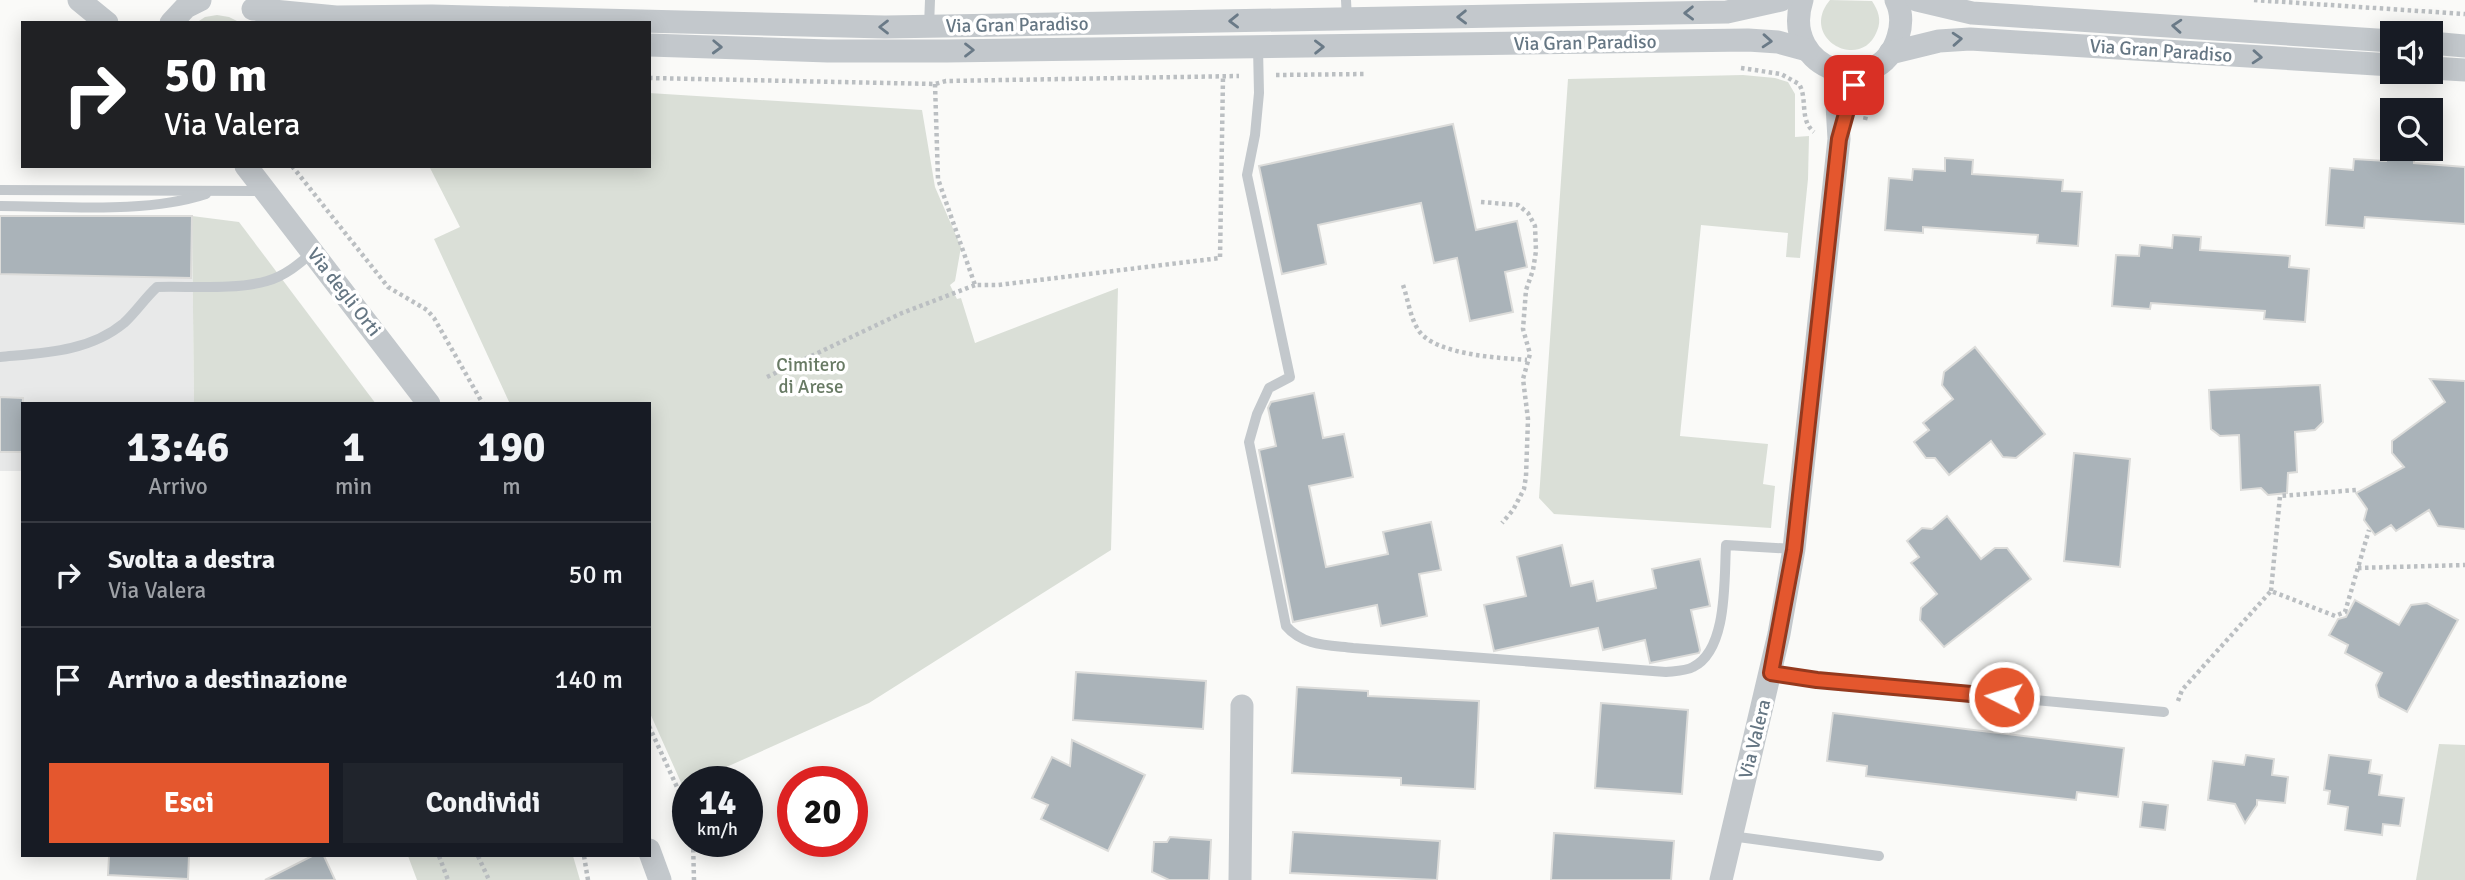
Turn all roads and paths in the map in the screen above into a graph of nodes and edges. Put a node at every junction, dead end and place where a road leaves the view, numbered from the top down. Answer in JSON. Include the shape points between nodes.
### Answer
{"nodes":[{"id":1,"x":79,"y":0,"type":"edge"},
{"id":2,"x":200,"y":0,"type":"edge"},
{"id":3,"x":930,"y":0,"type":"edge"},
{"id":4,"x":1781,"y":0,"type":"edge"},
{"id":5,"x":1802,"y":0,"type":"edge"},
{"id":6,"x":1896,"y":0,"type":"edge"},
{"id":7,"x":1917,"y":0,"type":"edge"},
{"id":8,"x":2254,"y":0,"type":"edge"},
{"id":9,"x":1346,"y":9,"type":"edge"},
{"id":10,"x":252,"y":10,"type":"edge"},
{"id":11,"x":2465,"y":14,"type":"edge"},
{"id":12,"x":105,"y":21,"type":"edge"},
{"id":13,"x":173,"y":21,"type":"edge"},
{"id":14,"x":929,"y":26,"type":"junction"},
{"id":15,"x":2380,"y":40,"type":"edge"},
{"id":16,"x":2443,"y":44,"type":"edge"},
{"id":17,"x":651,"y":45,"type":"edge"},
{"id":18,"x":2465,"y":46,"type":"edge"},
{"id":19,"x":1258,"y":48,"type":"junction"},
{"id":20,"x":1807,"y":50,"type":"junction"},
{"id":21,"x":1890,"y":52,"type":"junction"},
{"id":22,"x":2380,"y":64,"type":"edge"},
{"id":23,"x":2443,"y":69,"type":"edge"},
{"id":24,"x":2465,"y":70,"type":"edge"},
{"id":25,"x":1835,"y":71,"type":"junction"},
{"id":26,"x":1861,"y":72,"type":"junction"},
{"id":27,"x":1223,"y":77,"type":"dead end"},
{"id":28,"x":935,"y":84,"type":"dead end"},
{"id":29,"x":1875,"y":93,"type":"dead end"},
{"id":30,"x":1815,"y":123,"type":"dead end"},
{"id":31,"x":1814,"y":133,"type":"dead end"},
{"id":32,"x":1863,"y":133,"type":"dead end"},
{"id":33,"x":1839,"y":139,"type":"junction"},
{"id":34,"x":294,"y":168,"type":"edge"},
{"id":35,"x":256,"y":176,"type":"edge"},
{"id":36,"x":0,"y":190,"type":"edge"},
{"id":37,"x":216,"y":191,"type":"junction"},
{"id":38,"x":1480,"y":202,"type":"dead end"},
{"id":39,"x":0,"y":206,"type":"edge"},
{"id":40,"x":313,"y":252,"type":"junction"},
{"id":41,"x":975,"y":285,"type":"junction"},
{"id":42,"x":1403,"y":285,"type":"dead end"},
{"id":43,"x":0,"y":357,"type":"edge"},
{"id":44,"x":1527,"y":360,"type":"junction"},
{"id":45,"x":767,"y":377,"type":"dead end"},
{"id":46,"x":427,"y":402,"type":"edge"},
{"id":47,"x":482,"y":402,"type":"edge"},
{"id":48,"x":2356,"y":490,"type":"dead end"},
{"id":49,"x":1502,"y":523,"type":"dead end"},
{"id":50,"x":2369,"y":530,"type":"dead end"},
{"id":51,"x":1794,"y":550,"type":"junction"},
{"id":52,"x":2465,"y":565,"type":"edge"},
{"id":53,"x":2358,"y":568,"type":"junction"},
{"id":54,"x":2271,"y":591,"type":"junction"},
{"id":55,"x":1771,"y":673,"type":"junction"},
{"id":56,"x":2177,"y":705,"type":"dead end"},
{"id":57,"x":1242,"y":706,"type":"dead end"},
{"id":58,"x":2164,"y":712,"type":"dead end"},
{"id":59,"x":651,"y":730,"type":"edge"},
{"id":60,"x":672,"y":776,"type":"edge"},
{"id":61,"x":1731,"y":836,"type":"junction"},
{"id":62,"x":651,"y":855,"type":"edge"},
{"id":63,"x":1879,"y":856,"type":"dead end"},
{"id":64,"x":439,"y":857,"type":"edge"},
{"id":65,"x":478,"y":857,"type":"edge"},
{"id":66,"x":584,"y":857,"type":"edge"},
{"id":67,"x":693,"y":857,"type":"edge"},
{"id":68,"x":448,"y":880,"type":"edge"},
{"id":69,"x":489,"y":880,"type":"edge"},
{"id":70,"x":588,"y":880,"type":"edge"},
{"id":71,"x":660,"y":880,"type":"edge"},
{"id":72,"x":694,"y":880,"type":"edge"},
{"id":73,"x":1240,"y":880,"type":"edge"},
{"id":74,"x":1721,"y":880,"type":"edge"}],
"edges":[{"from":1,"to":12,"type":"street"},
{"from":2,"to":13,"type":"street","via":[[186,6]]},
{"from":3,"to":14,"type":"lane"},
{"from":4,"to":9,"type":"street","name":"Via Gran Paradiso","one_way":true,"via":[[1727,12]]},
{"from":5,"to":20,"type":"street","via":[[1798,30]]},
{"from":6,"to":21,"type":"street","via":[[1900,30]]},
{"from":15,"to":7,"type":"street","name":"Via Gran Paradiso","one_way":true,"via":[[1972,13]]},
{"from":8,"to":11,"type":"path"},
{"from":9,"to":14,"type":"street","name":"Via Gran Paradiso","one_way":true},
{"from":14,"to":10,"type":"street","name":"Via Gran Paradiso","one_way":true,"via":[[853,27],[432,9],[336,17]]},
{"from":16,"to":18,"type":"street"},
{"from":17,"to":19,"type":"street","name":"Via Gran Paradiso","one_way":true,"via":[[828,51]]},
{"from":19,"to":20,"type":"street","name":"Via Gran Paradiso","one_way":true,"via":[[1748,40]]},
{"from":19,"to":51,"type":"lane","via":[[1259,93],[1247,175],[1290,377],[1269,388],[1249,442],[1286,626],[1295,636],[1315,644],[1353,648],[1666,672],[1692,667],[1711,652],[1719,630],[1726,545]]},
{"from":20,"to":25,"type":"street"},
{"from":21,"to":22,"type":"street","name":"Via Gran Paradiso","one_way":true,"via":[[1970,38]]},
{"from":21,"to":26,"type":"street"},
{"from":23,"to":24,"type":"street"},
{"from":25,"to":26,"type":"street"},
{"from":25,"to":33,"type":"street","name":"Via Valera"},
{"from":26,"to":33,"type":"street","name":"Via Valera"},
{"from":27,"to":41,"type":"path","via":[[1220,258]]},
{"from":28,"to":41,"type":"path","via":[[938,179]]},
{"from":29,"to":32,"type":"path"},
{"from":30,"to":31,"type":"path"},
{"from":33,"to":51,"type":"street","name":"Via Valera"},
{"from":34,"to":47,"type":"path","via":[[388,287],[434,318]]},
{"from":35,"to":37,"type":"lane"},
{"from":35,"to":40,"type":"street","name":"Via degli Orti"},
{"from":36,"to":37,"type":"lane"},
{"from":37,"to":39,"type":"lane","via":[[154,206]]},
{"from":38,"to":44,"type":"path","via":[[1518,205],[1535,226],[1536,251],[1523,329],[1530,354]]},
{"from":40,"to":43,"type":"lane","via":[[267,281],[157,287],[125,322],[85,345]]},
{"from":40,"to":46,"type":"street","name":"Via degli Orti"},
{"from":41,"to":45,"type":"path","via":[[902,313]]},
{"from":42,"to":44,"type":"path","via":[[1420,334],[1459,352]]},
{"from":44,"to":49,"type":"path","via":[[1523,379],[1528,419],[1526,476],[1524,489]]},
{"from":48,"to":54,"type":"path","via":[[2280,496]]},
{"from":50,"to":53,"type":"path"},
{"from":51,"to":55,"type":"street","name":"Via Valera"},
{"from":52,"to":53,"type":"path"},
{"from":53,"to":54,"type":"path","via":[[2345,612],[2334,617]]},
{"from":54,"to":56,"type":"path","via":[[2182,690]]},
{"from":55,"to":58,"type":"lane"},
{"from":55,"to":61,"type":"street","name":"Via Valera"},
{"from":57,"to":73,"type":"street"},
{"from":59,"to":60,"type":"path"},
{"from":61,"to":63,"type":"lane"},
{"from":61,"to":74,"type":"street","name":"Via Valera"},
{"from":62,"to":71,"type":"street"},
{"from":64,"to":68,"type":"path"},
{"from":65,"to":69,"type":"path"},
{"from":66,"to":70,"type":"path"},
{"from":67,"to":72,"type":"path"}]}
